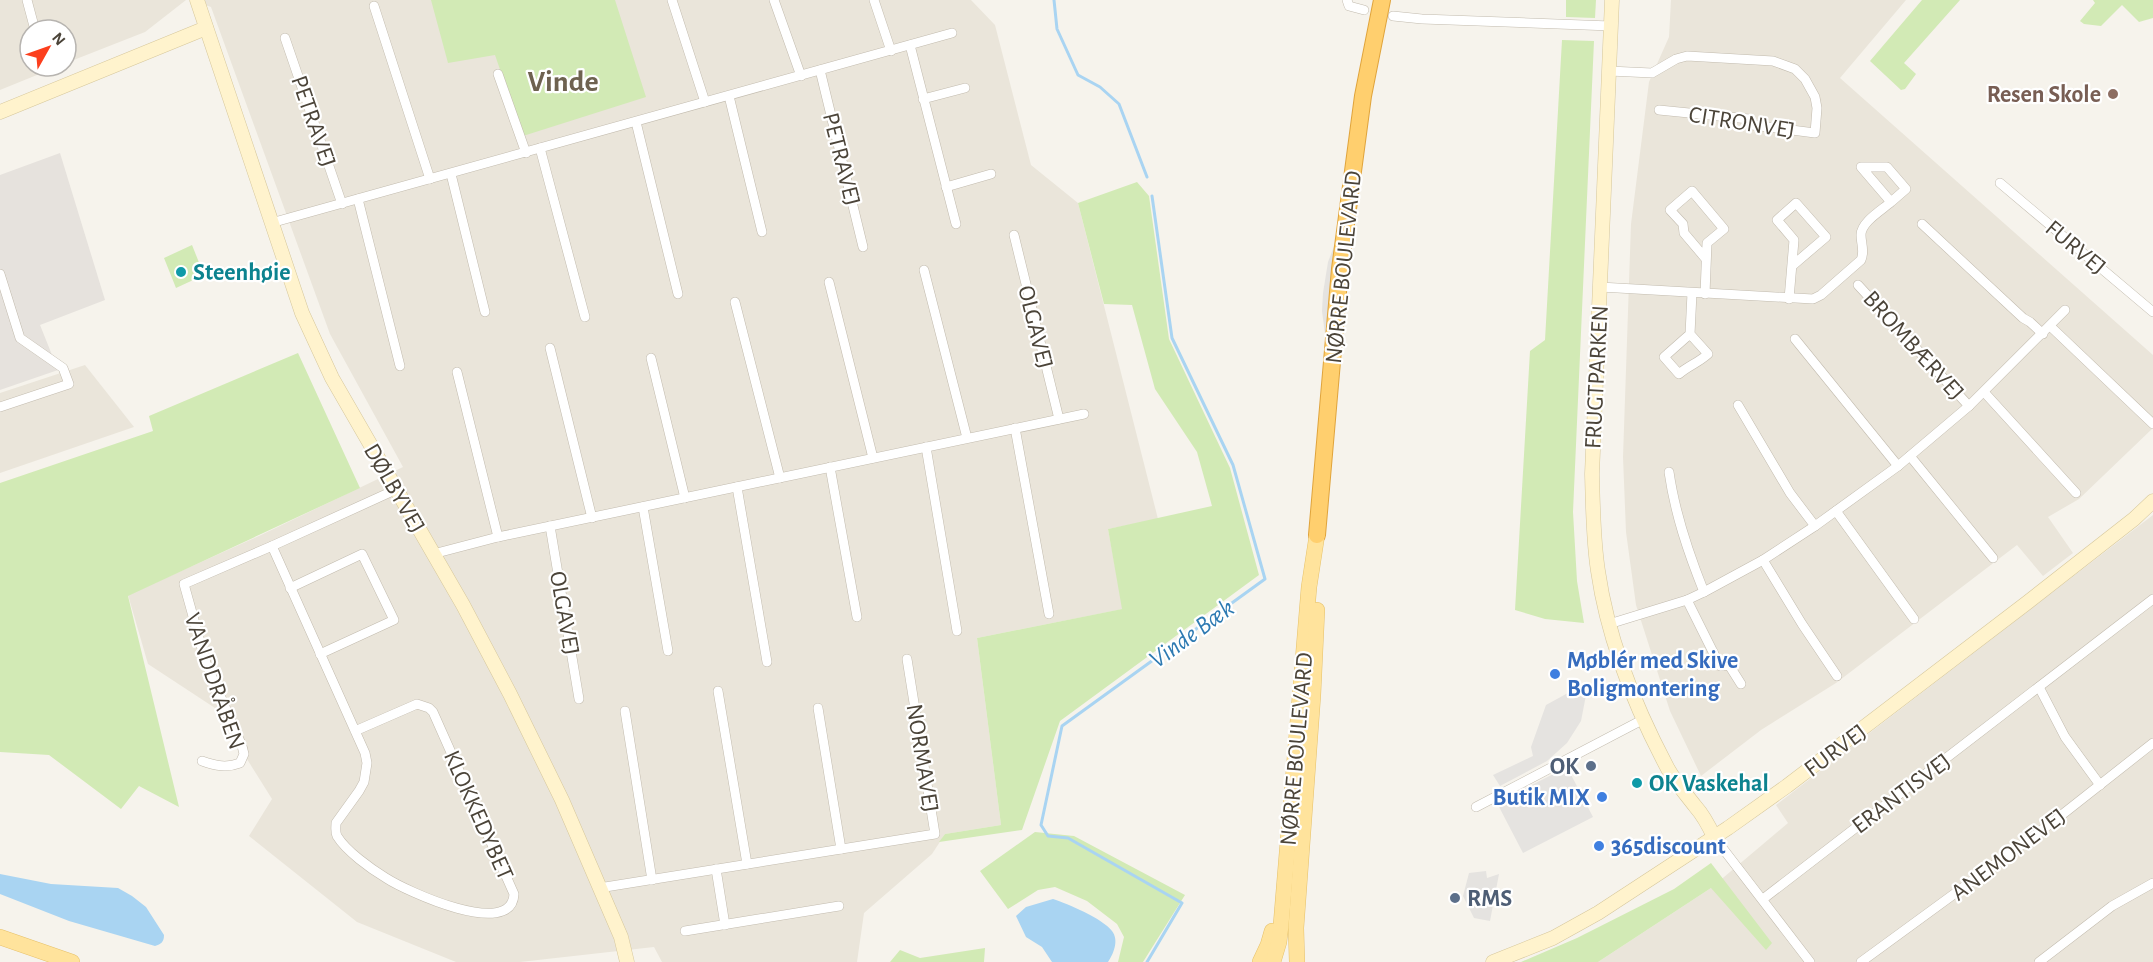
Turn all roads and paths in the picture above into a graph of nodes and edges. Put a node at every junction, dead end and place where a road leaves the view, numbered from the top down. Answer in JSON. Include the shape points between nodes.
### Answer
{"nodes":[{"id":1,"x":27,"y":0,"type":"edge"},
{"id":2,"x":197,"y":0,"type":"edge"},
{"id":3,"x":672,"y":0,"type":"edge"},
{"id":4,"x":774,"y":0,"type":"edge"},
{"id":5,"x":874,"y":0,"type":"edge"},
{"id":6,"x":1347,"y":0,"type":"edge"},
{"id":7,"x":1382,"y":0,"type":"edge"},
{"id":8,"x":1612,"y":0,"type":"edge"},
{"id":9,"x":374,"y":6,"type":"dead end"},
{"id":10,"x":1364,"y":10,"type":"dead end"},
{"id":11,"x":1393,"y":16,"type":"dead end"},
{"id":12,"x":32,"y":18,"type":"edge"},
{"id":13,"x":1611,"y":26,"type":"junction"},
{"id":14,"x":206,"y":28,"type":"junction"},
{"id":15,"x":952,"y":33,"type":"dead end"},
{"id":16,"x":285,"y":38,"type":"dead end"},
{"id":17,"x":910,"y":45,"type":"junction"},
{"id":18,"x":891,"y":51,"type":"junction"},
{"id":19,"x":820,"y":70,"type":"junction"},
{"id":20,"x":1609,"y":71,"type":"junction"},
{"id":21,"x":498,"y":74,"type":"dead end"},
{"id":22,"x":801,"y":76,"type":"junction"},
{"id":23,"x":965,"y":88,"type":"dead end"},
{"id":24,"x":729,"y":96,"type":"junction"},
{"id":25,"x":923,"y":99,"type":"junction"},
{"id":26,"x":705,"y":102,"type":"junction"},
{"id":27,"x":1659,"y":110,"type":"dead end"},
{"id":28,"x":0,"y":112,"type":"edge"},
{"id":29,"x":636,"y":122,"type":"junction"},
{"id":30,"x":540,"y":148,"type":"junction"},
{"id":31,"x":526,"y":153,"type":"junction"},
{"id":32,"x":451,"y":174,"type":"junction"},
{"id":33,"x":991,"y":174,"type":"dead end"},
{"id":34,"x":430,"y":179,"type":"junction"},
{"id":35,"x":2000,"y":183,"type":"dead end"},
{"id":36,"x":946,"y":187,"type":"junction"},
{"id":37,"x":358,"y":199,"type":"junction"},
{"id":38,"x":1891,"y":202,"type":"junction"},
{"id":39,"x":342,"y":204,"type":"junction"},
{"id":40,"x":271,"y":223,"type":"junction"},
{"id":41,"x":956,"y":224,"type":"dead end"},
{"id":42,"x":1922,"y":224,"type":"dead end"},
{"id":43,"x":762,"y":232,"type":"dead end"},
{"id":44,"x":1014,"y":235,"type":"dead end"},
{"id":45,"x":863,"y":247,"type":"dead end"},
{"id":46,"x":1706,"y":259,"type":"junction"},
{"id":47,"x":1792,"y":266,"type":"junction"},
{"id":48,"x":924,"y":270,"type":"dead end"},
{"id":49,"x":0,"y":274,"type":"edge"},
{"id":50,"x":829,"y":282,"type":"dead end"},
{"id":51,"x":1858,"y":285,"type":"dead end"},
{"id":52,"x":1600,"y":287,"type":"junction"},
{"id":53,"x":1692,"y":293,"type":"junction"},
{"id":54,"x":678,"y":294,"type":"dead end"},
{"id":55,"x":1705,"y":294,"type":"junction"},
{"id":56,"x":1789,"y":299,"type":"junction"},
{"id":57,"x":735,"y":302,"type":"dead end"},
{"id":58,"x":2065,"y":310,"type":"dead end"},
{"id":59,"x":485,"y":312,"type":"dead end"},
{"id":60,"x":2153,"y":312,"type":"edge"},
{"id":61,"x":585,"y":317,"type":"dead end"},
{"id":62,"x":2050,"y":326,"type":"junction"},
{"id":63,"x":1690,"y":334,"type":"junction"},
{"id":64,"x":2043,"y":334,"type":"junction"},
{"id":65,"x":1795,"y":339,"type":"dead end"},
{"id":66,"x":550,"y":348,"type":"dead end"},
{"id":67,"x":651,"y":358,"type":"dead end"},
{"id":68,"x":400,"y":366,"type":"dead end"},
{"id":69,"x":457,"y":372,"type":"dead end"},
{"id":70,"x":1984,"y":392,"type":"junction"},
{"id":71,"x":1738,"y":405,"type":"dead end"},
{"id":72,"x":1969,"y":406,"type":"junction"},
{"id":73,"x":0,"y":407,"type":"edge"},
{"id":74,"x":1084,"y":414,"type":"dead end"},
{"id":75,"x":1059,"y":419,"type":"junction"},
{"id":76,"x":2153,"y":424,"type":"edge"},
{"id":77,"x":1015,"y":428,"type":"junction"},
{"id":78,"x":967,"y":438,"type":"junction"},
{"id":79,"x":926,"y":447,"type":"junction"},
{"id":80,"x":1910,"y":456,"type":"junction"},
{"id":81,"x":873,"y":458,"type":"junction"},
{"id":82,"x":1898,"y":466,"type":"junction"},
{"id":83,"x":830,"y":467,"type":"junction"},
{"id":84,"x":1669,"y":472,"type":"dead end"},
{"id":85,"x":780,"y":478,"type":"junction"},
{"id":86,"x":737,"y":487,"type":"junction"},
{"id":87,"x":395,"y":490,"type":"junction"},
{"id":88,"x":2076,"y":493,"type":"dead end"},
{"id":89,"x":685,"y":498,"type":"junction"},
{"id":90,"x":2153,"y":501,"type":"edge"},
{"id":91,"x":643,"y":507,"type":"junction"},
{"id":92,"x":1836,"y":511,"type":"junction"},
{"id":93,"x":592,"y":518,"type":"junction"},
{"id":94,"x":550,"y":526,"type":"junction"},
{"id":95,"x":1815,"y":526,"type":"junction"},
{"id":96,"x":1317,"y":535,"type":"junction"},
{"id":97,"x":498,"y":537,"type":"junction"},
{"id":98,"x":272,"y":546,"type":"junction"},
{"id":99,"x":433,"y":554,"type":"junction"},
{"id":100,"x":1993,"y":558,"type":"dead end"},
{"id":101,"x":1763,"y":560,"type":"junction"},
{"id":102,"x":290,"y":588,"type":"junction"},
{"id":103,"x":1704,"y":592,"type":"junction"},
{"id":104,"x":1687,"y":600,"type":"junction"},
{"id":105,"x":2153,"y":600,"type":"edge"},
{"id":106,"x":1049,"y":614,"type":"dead end"},
{"id":107,"x":857,"y":617,"type":"dead end"},
{"id":108,"x":1914,"y":619,"type":"dead end"},
{"id":109,"x":1609,"y":624,"type":"junction"},
{"id":110,"x":957,"y":631,"type":"dead end"},
{"id":111,"x":668,"y":651,"type":"dead end"},
{"id":112,"x":320,"y":654,"type":"junction"},
{"id":113,"x":907,"y":659,"type":"dead end"},
{"id":114,"x":767,"y":662,"type":"dead end"},
{"id":115,"x":1837,"y":676,"type":"dead end"},
{"id":116,"x":1742,"y":684,"type":"dead end"},
{"id":117,"x":2039,"y":687,"type":"junction"},
{"id":118,"x":718,"y":691,"type":"dead end"},
{"id":119,"x":579,"y":699,"type":"dead end"},
{"id":120,"x":818,"y":708,"type":"dead end"},
{"id":121,"x":625,"y":711,"type":"dead end"},
{"id":122,"x":1644,"y":719,"type":"junction"},
{"id":123,"x":355,"y":731,"type":"junction"},
{"id":124,"x":2153,"y":743,"type":"edge"},
{"id":125,"x":202,"y":760,"type":"dead end"},
{"id":126,"x":2100,"y":785,"type":"junction"},
{"id":127,"x":1476,"y":807,"type":"dead end"},
{"id":128,"x":1290,"y":815,"type":"junction"},
{"id":129,"x":1714,"y":837,"type":"junction"},
{"id":130,"x":841,"y":849,"type":"junction"},
{"id":131,"x":747,"y":864,"type":"junction"},
{"id":132,"x":716,"y":869,"type":"junction"},
{"id":133,"x":652,"y":880,"type":"junction"},
{"id":134,"x":2153,"y":883,"type":"edge"},
{"id":135,"x":599,"y":888,"type":"junction"},
{"id":136,"x":1763,"y":899,"type":"junction"},
{"id":137,"x":839,"y":906,"type":"dead end"},
{"id":138,"x":725,"y":925,"type":"junction"},
{"id":139,"x":686,"y":931,"type":"dead end"},
{"id":140,"x":0,"y":937,"type":"edge"},
{"id":141,"x":72,"y":962,"type":"edge"},
{"id":142,"x":627,"y":962,"type":"edge"},
{"id":143,"x":1260,"y":962,"type":"edge"},
{"id":144,"x":1273,"y":962,"type":"edge"},
{"id":145,"x":1297,"y":962,"type":"edge"},
{"id":146,"x":1492,"y":962,"type":"edge"},
{"id":147,"x":1810,"y":962,"type":"edge"},
{"id":148,"x":1861,"y":962,"type":"edge"},
{"id":149,"x":2039,"y":962,"type":"edge"}],
"edges":[{"from":1,"to":12,"type":"street"},
{"from":2,"to":14,"type":"street","name":"DØLBYVEJ"},
{"from":3,"to":26,"type":"street"},
{"from":4,"to":22,"type":"street"},
{"from":5,"to":18,"type":"street"},
{"from":6,"to":10,"type":"street","via":[[1349,6]]},
{"from":7,"to":96,"type":"highway","name":"NØRRE BOULEVARD","via":[[1363,96],[1340,269]]},
{"from":8,"to":13,"type":"street","name":"FRUGTPARKEN"},
{"from":9,"to":34,"type":"street"},
{"from":11,"to":13,"type":"street"},
{"from":13,"to":20,"type":"street","name":"FRUGTPARKEN"},
{"from":14,"to":28,"type":"street"},
{"from":14,"to":40,"type":"street","name":"DØLBYVEJ"},
{"from":15,"to":17,"type":"street"},
{"from":16,"to":39,"type":"street","name":"PETRAVEJ"},
{"from":17,"to":18,"type":"street"},
{"from":17,"to":25,"type":"street"},
{"from":18,"to":19,"type":"street"},
{"from":19,"to":22,"type":"street"},
{"from":19,"to":45,"type":"street","name":"PETRAVEJ"},
{"from":20,"to":27,"type":"street","name":"CITRONVEJ","via":[[1652,73],[1687,56],[1773,60],[1795,69],[1805,79],[1817,108],[1815,133],[1752,125],[1749,119]]},
{"from":20,"to":52,"type":"street","name":"FRUGTPARKEN"},
{"from":21,"to":31,"type":"street"},
{"from":22,"to":24,"type":"street"},
{"from":23,"to":25,"type":"street"},
{"from":24,"to":26,"type":"street"},
{"from":24,"to":43,"type":"street"},
{"from":25,"to":36,"type":"street"},
{"from":26,"to":29,"type":"street"},
{"from":29,"to":30,"type":"street"},
{"from":29,"to":54,"type":"street"},
{"from":30,"to":31,"type":"street"},
{"from":30,"to":61,"type":"street"},
{"from":31,"to":32,"type":"street"},
{"from":32,"to":34,"type":"street"},
{"from":32,"to":59,"type":"street"},
{"from":33,"to":36,"type":"street"},
{"from":34,"to":37,"type":"street"},
{"from":35,"to":60,"type":"street","name":"FURVEJ"},
{"from":36,"to":41,"type":"street"},
{"from":37,"to":39,"type":"street"},
{"from":37,"to":68,"type":"street"},
{"from":38,"to":38,"type":"street","via":[[1883,194],[1861,167],[1887,167],[1906,189]]},
{"from":38,"to":56,"type":"street","via":[[1863,226],[1861,260],[1821,295],[1807,300]]},
{"from":39,"to":40,"type":"street"},
{"from":40,"to":87,"type":"street","name":"DØLBYVEJ","via":[[302,313],[332,378]]},
{"from":42,"to":64,"type":"street"},
{"from":44,"to":75,"type":"street","name":"OLGAVEJ"},
{"from":46,"to":46,"type":"street","via":[[1670,210],[1692,191],[1724,229],[1707,243]]},
{"from":46,"to":55,"type":"street"},
{"from":47,"to":47,"type":"street","via":[[1826,237],[1797,203],[1777,220],[1794,240]]},
{"from":47,"to":56,"type":"street"},
{"from":48,"to":78,"type":"street"},
{"from":49,"to":73,"type":"street","via":[[20,338],[63,368],[69,384]]},
{"from":50,"to":81,"type":"street"},
{"from":51,"to":72,"type":"street","name":"BROMBÆRVEJ"},
{"from":52,"to":53,"type":"street"},
{"from":52,"to":109,"type":"street","name":"FRUGTPARKEN","via":[[1592,474],[1598,572]]},
{"from":53,"to":55,"type":"street"},
{"from":53,"to":63,"type":"street"},
{"from":55,"to":56,"type":"street"},
{"from":57,"to":85,"type":"street"},
{"from":58,"to":62,"type":"street","name":"BROMBÆRVEJ"},
{"from":62,"to":64,"type":"street","name":"BROMBÆRVEJ"},
{"from":62,"to":76,"type":"street"},
{"from":63,"to":63,"type":"street","via":[[1708,354],[1679,374],[1664,357]]},
{"from":64,"to":70,"type":"street","name":"BROMBÆRVEJ"},
{"from":65,"to":82,"type":"street"},
{"from":66,"to":93,"type":"street"},
{"from":67,"to":89,"type":"street"},
{"from":69,"to":97,"type":"street"},
{"from":70,"to":72,"type":"street","name":"BROMBÆRVEJ"},
{"from":70,"to":88,"type":"street","name":"BROMBÆRVEJ"},
{"from":71,"to":95,"type":"street","via":[[1790,493]]},
{"from":72,"to":80,"type":"street","name":"BROMBÆRVEJ"},
{"from":74,"to":75,"type":"street"},
{"from":75,"to":77,"type":"street"},
{"from":77,"to":78,"type":"street"},
{"from":77,"to":106,"type":"street"},
{"from":78,"to":79,"type":"street"},
{"from":79,"to":81,"type":"street"},
{"from":79,"to":110,"type":"street"},
{"from":80,"to":82,"type":"street","name":"BROMBÆRVEJ"},
{"from":80,"to":100,"type":"street"},
{"from":81,"to":83,"type":"street"},
{"from":82,"to":92,"type":"street","name":"BROMBÆRVEJ"},
{"from":83,"to":85,"type":"street"},
{"from":83,"to":107,"type":"street"},
{"from":84,"to":103,"type":"street","via":[[1674,507]]},
{"from":85,"to":86,"type":"street"},
{"from":86,"to":89,"type":"street"},
{"from":86,"to":114,"type":"street"},
{"from":87,"to":98,"type":"street"},
{"from":87,"to":99,"type":"street","name":"DØLBYVEJ"},
{"from":89,"to":91,"type":"street"},
{"from":90,"to":129,"type":"street","name":"FURVEJ","via":[[2028,602]]},
{"from":91,"to":93,"type":"street"},
{"from":91,"to":111,"type":"street"},
{"from":92,"to":95,"type":"street","name":"BROMBÆRVEJ"},
{"from":92,"to":108,"type":"street"},
{"from":93,"to":94,"type":"street"},
{"from":94,"to":97,"type":"street"},
{"from":94,"to":119,"type":"street","name":"OLGAVEJ"},
{"from":95,"to":101,"type":"street","name":"BROMBÆRVEJ"},
{"from":96,"to":128,"type":"main road","name":"NØRRE BOULEVARD"},
{"from":96,"to":145,"type":"main road","name":"NØRRE BOULEVARD","via":[[1313,695],[1296,928]]},
{"from":97,"to":99,"type":"street"},
{"from":98,"to":102,"type":"street","name":"KLOKKEDYBET"},
{"from":98,"to":125,"type":"street","name":"VANDDRÅBEN","via":[[184,584],[206,663],[243,754],[240,763],[231,767]]},
{"from":99,"to":135,"type":"street","name":"DØLBYVEJ","via":[[510,694],[562,800]]},
{"from":101,"to":103,"type":"street","name":"BROMBÆRVEJ"},
{"from":101,"to":115,"type":"street"},
{"from":102,"to":112,"type":"street","name":"KLOKKEDYBET"},
{"from":102,"to":112,"type":"street","via":[[362,554],[394,620]]},
{"from":103,"to":104,"type":"street","name":"BROMBÆRVEJ"},
{"from":104,"to":109,"type":"street","name":"BROMBÆRVEJ"},
{"from":104,"to":116,"type":"street","via":[[1720,666],[1729,665]]},
{"from":105,"to":117,"type":"street","name":"ERANTISVEJ"},
{"from":109,"to":122,"type":"street","name":"FRUGTPARKEN","via":[[1623,671]]},
{"from":112,"to":123,"type":"street","name":"KLOKKEDYBET"},
{"from":113,"to":130,"type":"street","name":"NORMAVEJ","via":[[935,834]]},
{"from":117,"to":126,"type":"street","via":[[2065,737]]},
{"from":117,"to":136,"type":"street","name":"ERANTISVEJ"},
{"from":118,"to":131,"type":"street"},
{"from":120,"to":130,"type":"street"},
{"from":121,"to":133,"type":"street"},
{"from":122,"to":127,"type":"street"},
{"from":122,"to":129,"type":"street","name":"FRUGTPARKEN","via":[[1681,790]]},
{"from":123,"to":123,"type":"street","name":"KLOKKEDYBET","via":[[365,753],[366,773],[359,791],[336,823],[338,837],[357,858],[412,893],[467,911],[493,914],[510,908],[514,894],[433,712],[417,704]]},
{"from":124,"to":126,"type":"street","name":"ANEMONEVEJ"},
{"from":126,"to":148,"type":"street","name":"ANEMONEVEJ"},
{"from":128,"to":143,"type":"main road","via":[[1283,841],[1273,927]]},
{"from":128,"to":144,"type":"main road","name":"NØRRE BOULEVARD","via":[[1281,925]]},
{"from":129,"to":136,"type":"street"},
{"from":129,"to":146,"type":"street","name":"FURVEJ","via":[[1598,913],[1553,938]]},
{"from":130,"to":131,"type":"street","name":"NORMAVEJ"},
{"from":131,"to":132,"type":"street","name":"NORMAVEJ"},
{"from":132,"to":133,"type":"street","name":"NORMAVEJ"},
{"from":132,"to":138,"type":"street"},
{"from":133,"to":135,"type":"street","name":"NORMAVEJ"},
{"from":134,"to":149,"type":"street","via":[[2112,906]]},
{"from":135,"to":142,"type":"street","name":"DØLBYVEJ","via":[[621,937]]},
{"from":136,"to":147,"type":"street"},
{"from":137,"to":138,"type":"street"},
{"from":138,"to":139,"type":"street"},
{"from":140,"to":141,"type":"main road"}]}
